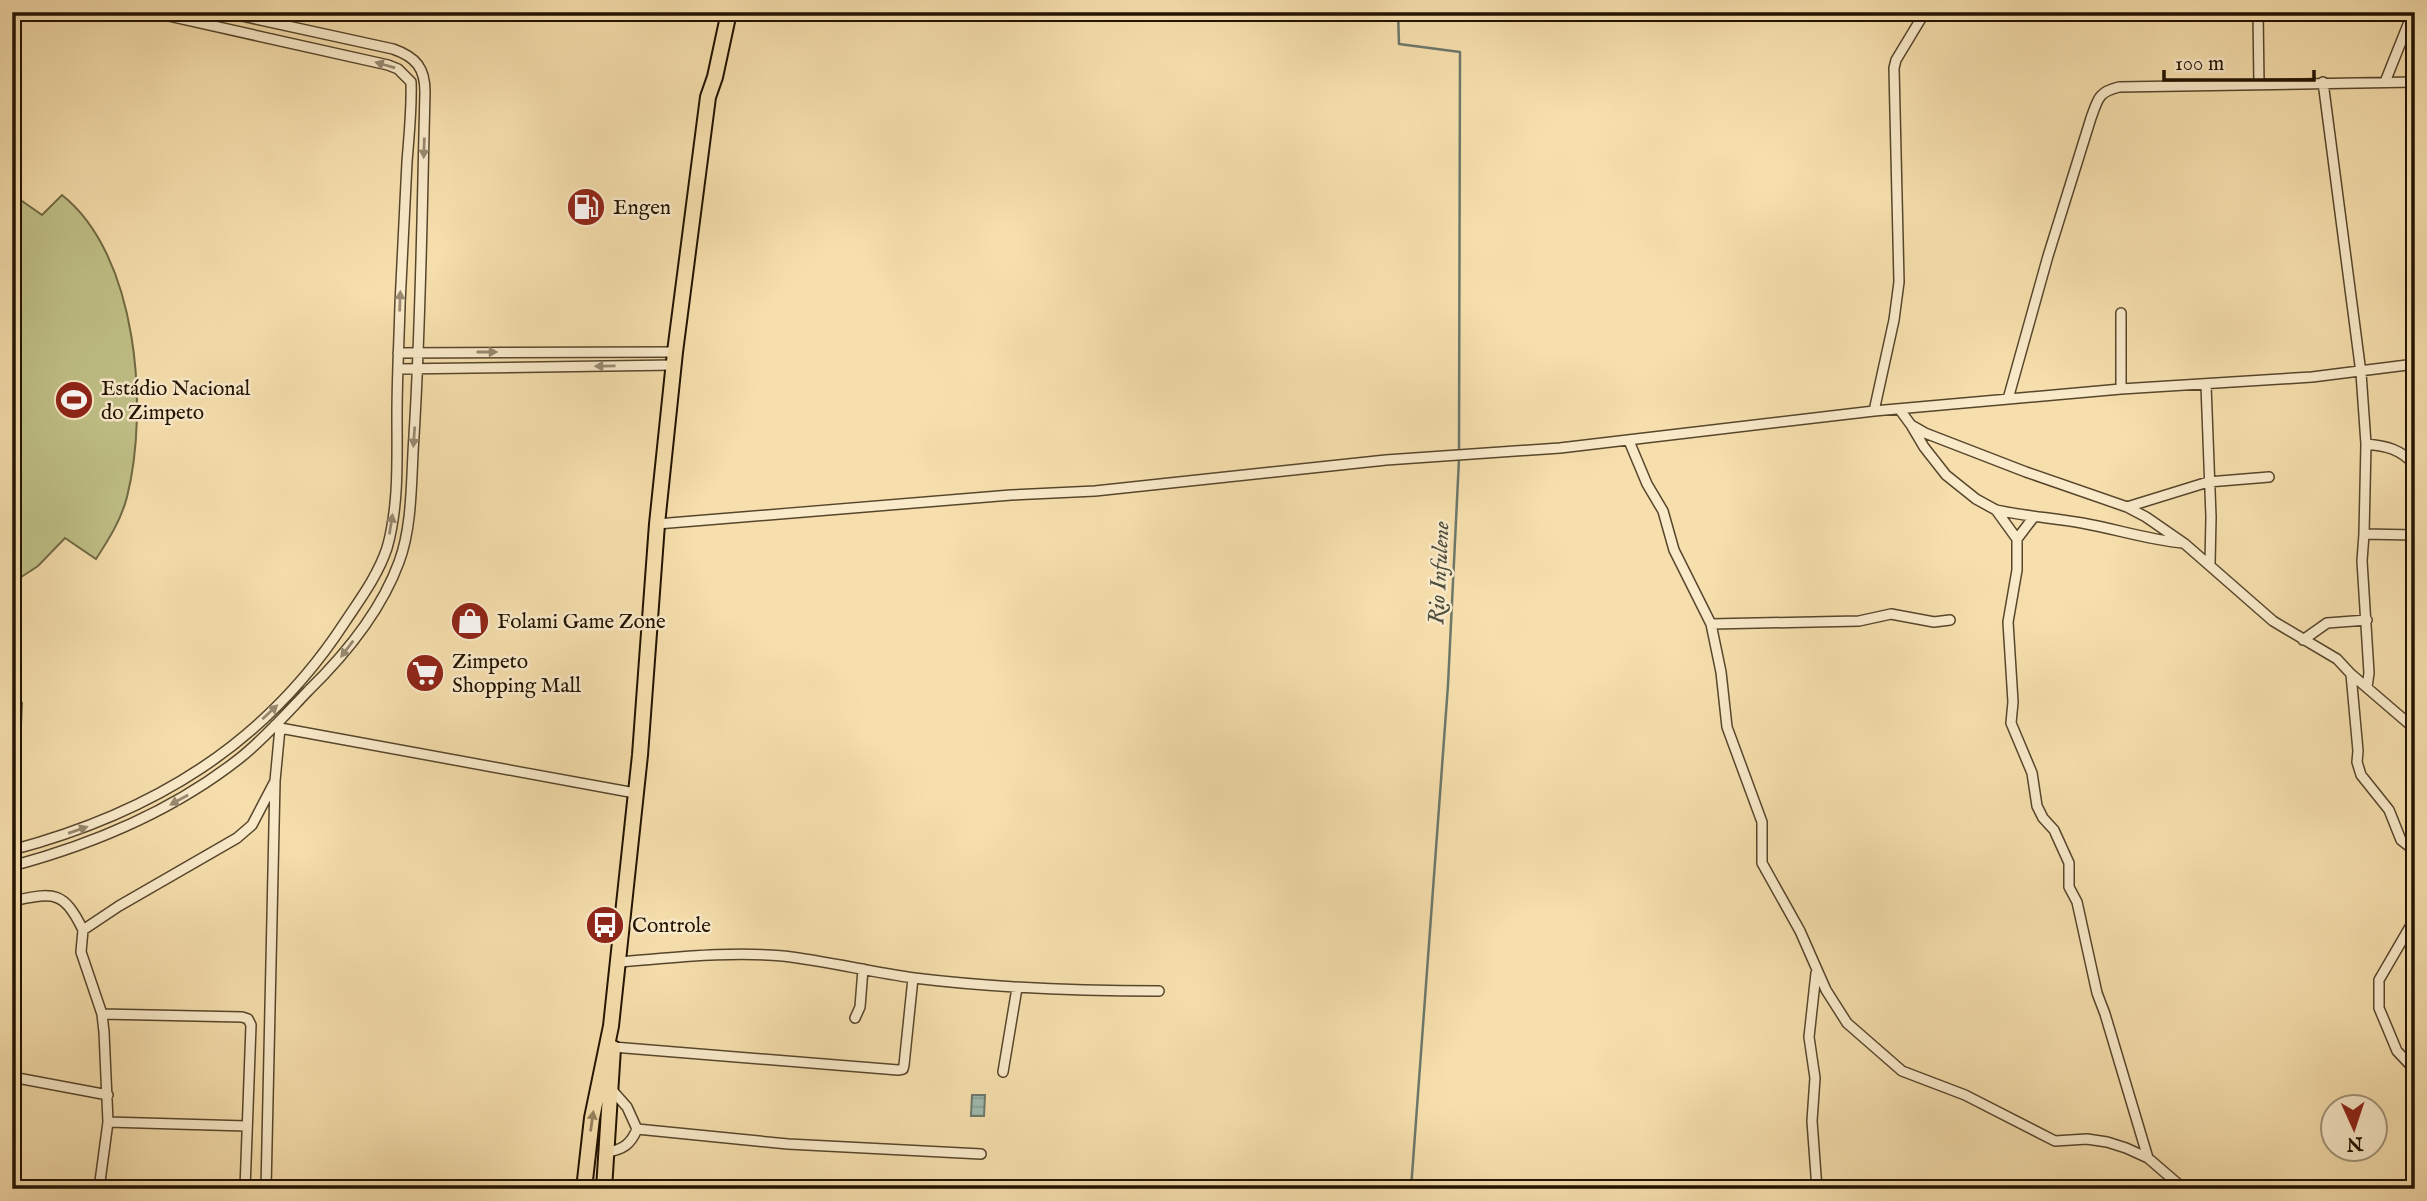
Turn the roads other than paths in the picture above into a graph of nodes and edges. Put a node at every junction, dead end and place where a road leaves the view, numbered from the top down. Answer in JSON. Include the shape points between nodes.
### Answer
{"nodes":[{"id":1,"x":151,"y":12,"type":"edge"},
{"id":2,"x":224,"y":12,"type":"edge"},
{"id":3,"x":729,"y":12,"type":"edge"},
{"id":4,"x":1925,"y":12,"type":"edge"},
{"id":5,"x":2258,"y":12,"type":"edge"},
{"id":6,"x":2413,"y":12,"type":"edge"},
{"id":7,"x":2323,"y":82,"type":"junction"},
{"id":8,"x":2385,"y":82,"type":"junction"},
{"id":9,"x":2415,"y":82,"type":"edge"},
{"id":10,"x":2259,"y":84,"type":"junction"},
{"id":11,"x":2121,"y":313,"type":"dead end"},
{"id":12,"x":419,"y":352,"type":"junction"},
{"id":13,"x":398,"y":353,"type":"junction"},
{"id":14,"x":674,"y":359,"type":"junction"},
{"id":15,"x":2415,"y":365,"type":"edge"},
{"id":16,"x":398,"y":369,"type":"junction"},
{"id":17,"x":418,"y":369,"type":"junction"},
{"id":18,"x":2361,"y":373,"type":"junction"},
{"id":19,"x":2206,"y":385,"type":"junction"},
{"id":20,"x":2120,"y":389,"type":"junction"},
{"id":21,"x":2008,"y":399,"type":"junction"},
{"id":22,"x":1900,"y":410,"type":"junction"},
{"id":23,"x":1874,"y":411,"type":"junction"},
{"id":24,"x":1911,"y":425,"type":"junction"},
{"id":25,"x":1629,"y":441,"type":"junction"},
{"id":26,"x":2366,"y":444,"type":"junction"},
{"id":27,"x":2415,"y":465,"type":"edge"},
{"id":28,"x":2269,"y":477,"type":"dead end"},
{"id":29,"x":2208,"y":482,"type":"junction"},
{"id":30,"x":2127,"y":507,"type":"junction"},
{"id":31,"x":1996,"y":510,"type":"junction"},
{"id":32,"x":2033,"y":517,"type":"junction"},
{"id":33,"x":657,"y":524,"type":"junction"},
{"id":34,"x":2364,"y":534,"type":"junction"},
{"id":35,"x":2415,"y":535,"type":"edge"},
{"id":36,"x":2017,"y":539,"type":"junction"},
{"id":37,"x":2185,"y":544,"type":"junction"},
{"id":38,"x":2210,"y":564,"type":"junction"},
{"id":39,"x":1950,"y":620,"type":"dead end"},
{"id":40,"x":2367,"y":620,"type":"junction"},
{"id":41,"x":1711,"y":624,"type":"junction"},
{"id":42,"x":2303,"y":640,"type":"junction"},
{"id":43,"x":2351,"y":674,"type":"junction"},
{"id":44,"x":2367,"y":687,"type":"junction"},
{"id":45,"x":277,"y":726,"type":"junction"},
{"id":46,"x":2415,"y":729,"type":"edge"},
{"id":47,"x":275,"y":781,"type":"junction"},
{"id":48,"x":635,"y":793,"type":"junction"},
{"id":49,"x":12,"y":850,"type":"edge"},
{"id":50,"x":2415,"y":850,"type":"edge"},
{"id":51,"x":12,"y":866,"type":"edge"},
{"id":52,"x":12,"y":901,"type":"edge"},
{"id":53,"x":2415,"y":914,"type":"edge"},
{"id":54,"x":83,"y":930,"type":"junction"},
{"id":55,"x":618,"y":962,"type":"junction"},
{"id":56,"x":863,"y":970,"type":"junction"},
{"id":57,"x":1816,"y":973,"type":"junction"},
{"id":58,"x":913,"y":978,"type":"junction"},
{"id":59,"x":1017,"y":988,"type":"junction"},
{"id":60,"x":1159,"y":990,"type":"dead end"},
{"id":61,"x":102,"y":1014,"type":"junction"},
{"id":62,"x":855,"y":1017,"type":"dead end"},
{"id":63,"x":611,"y":1026,"type":"junction"},
{"id":64,"x":613,"y":1047,"type":"junction"},
{"id":65,"x":2415,"y":1070,"type":"edge"},
{"id":66,"x":1003,"y":1072,"type":"dead end"},
{"id":67,"x":12,"y":1077,"type":"edge"},
{"id":68,"x":612,"y":1090,"type":"junction"},
{"id":69,"x":108,"y":1095,"type":"junction"},
{"id":70,"x":108,"y":1122,"type":"junction"},
{"id":71,"x":246,"y":1126,"type":"junction"},
{"id":72,"x":637,"y":1129,"type":"junction"},
{"id":73,"x":606,"y":1152,"type":"junction"},
{"id":74,"x":981,"y":1154,"type":"dead end"},
{"id":75,"x":2148,"y":1158,"type":"junction"},
{"id":76,"x":12,"y":1188,"type":"edge"},
{"id":77,"x":19,"y":1189,"type":"edge"},
{"id":78,"x":99,"y":1189,"type":"edge"},
{"id":79,"x":245,"y":1189,"type":"edge"},
{"id":80,"x":266,"y":1189,"type":"edge"},
{"id":81,"x":584,"y":1189,"type":"edge"},
{"id":82,"x":604,"y":1189,"type":"edge"},
{"id":83,"x":1817,"y":1189,"type":"edge"},
{"id":84,"x":2184,"y":1189,"type":"edge"}],
"edges":[{"from":13,"to":1,"type":"street","one_way":true,"via":[[411,93],[407,76],[388,65]]},
{"from":2,"to":12,"type":"street","one_way":true,"via":[[393,49],[422,69]]},
{"from":3,"to":14,"type":"highway","via":[[708,97]]},
{"from":4,"to":23,"type":"street","via":[[1894,68],[1899,282]]},
{"from":5,"to":10,"type":"street"},
{"from":6,"to":8,"type":"street"},
{"from":7,"to":8,"type":"street"},
{"from":7,"to":10,"type":"street"},
{"from":7,"to":18,"type":"street"},
{"from":8,"to":9,"type":"street"},
{"from":10,"to":21,"type":"street","via":[[2119,88],[2099,96]]},
{"from":11,"to":20,"type":"street"},
{"from":12,"to":13,"type":"street"},
{"from":12,"to":14,"type":"street","one_way":true},
{"from":12,"to":17,"type":"street"},
{"from":13,"to":16,"type":"street"},
{"from":14,"to":17,"type":"street","one_way":true},
{"from":14,"to":33,"type":"highway"},
{"from":15,"to":18,"type":"street"},
{"from":16,"to":17,"type":"street"},
{"from":49,"to":16,"type":"street","one_way":true,"via":[[94,825],[193,774],[270,713],[315,667],[372,581],[387,546],[395,502]]},
{"from":17,"to":45,"type":"street","one_way":true,"via":[[411,490],[400,561],[382,598],[331,669]]},
{"from":18,"to":19,"type":"street"},
{"from":18,"to":26,"type":"street"},
{"from":19,"to":20,"type":"street"},
{"from":19,"to":29,"type":"street"},
{"from":20,"to":21,"type":"street"},
{"from":21,"to":22,"type":"street"},
{"from":22,"to":23,"type":"street"},
{"from":22,"to":24,"type":"street"},
{"from":23,"to":25,"type":"street"},
{"from":24,"to":30,"type":"street"},
{"from":24,"to":31,"type":"street","via":[[1946,475]]},
{"from":25,"to":33,"type":"street","via":[[1386,460],[1095,491]]},
{"from":25,"to":41,"type":"street","via":[[1662,511],[1674,550]]},
{"from":26,"to":27,"type":"street","via":[[2389,446]]},
{"from":26,"to":34,"type":"street"},
{"from":28,"to":29,"type":"street"},
{"from":29,"to":30,"type":"street"},
{"from":29,"to":38,"type":"street"},
{"from":30,"to":37,"type":"street"},
{"from":31,"to":32,"type":"street"},
{"from":31,"to":36,"type":"street"},
{"from":32,"to":36,"type":"street"},
{"from":32,"to":37,"type":"street"},
{"from":33,"to":48,"type":"highway"},
{"from":34,"to":35,"type":"street"},
{"from":34,"to":40,"type":"street"},
{"from":36,"to":75,"type":"street","via":[[2008,622],[2012,730],[2032,773],[2037,806],[2069,863],[2069,887],[2077,902],[2097,993]]},
{"from":37,"to":38,"type":"street"},
{"from":38,"to":42,"type":"street","via":[[2273,621]]},
{"from":39,"to":41,"type":"street","via":[[1934,622],[1891,614],[1859,621]]},
{"from":40,"to":42,"type":"street","via":[[2327,623]]},
{"from":40,"to":44,"type":"street"},
{"from":41,"to":57,"type":"street","via":[[1727,727],[1762,822],[1762,863],[1800,931]]},
{"from":42,"to":43,"type":"street","via":[[2337,659]]},
{"from":43,"to":44,"type":"street"},
{"from":43,"to":50,"type":"street","via":[[2361,775],[2389,810],[2401,840]]},
{"from":44,"to":46,"type":"street"},
{"from":45,"to":47,"type":"street"},
{"from":45,"to":48,"type":"street"},
{"from":45,"to":51,"type":"street","one_way":true,"via":[[192,793],[136,823]]},
{"from":47,"to":54,"type":"street","via":[[252,825],[237,838]]},
{"from":47,"to":80,"type":"street"},
{"from":48,"to":55,"type":"highway"},
{"from":52,"to":54,"type":"street","via":[[54,895],[67,905]]},
{"from":53,"to":65,"type":"street","via":[[2379,980],[2379,1008],[2397,1051]]},
{"from":54,"to":61,"type":"street","via":[[81,952]]},
{"from":55,"to":56,"type":"street","via":[[781,956]]},
{"from":55,"to":63,"type":"highway"},
{"from":56,"to":58,"type":"street"},
{"from":56,"to":62,"type":"street"},
{"from":57,"to":75,"type":"street","via":[[1847,1023],[1902,1071],[1965,1095],[2055,1141],[2107,1142]]},
{"from":57,"to":83,"type":"street","via":[[1809,1037],[1815,1078],[1812,1121]]},
{"from":58,"to":59,"type":"street"},
{"from":58,"to":64,"type":"street","via":[[904,1065],[898,1070]]},
{"from":59,"to":60,"type":"street"},
{"from":59,"to":66,"type":"street"},
{"from":61,"to":69,"type":"street"},
{"from":61,"to":71,"type":"street","via":[[248,1019]]},
{"from":63,"to":64,"type":"highway"},
{"from":81,"to":63,"type":"highway","one_way":true,"via":[[592,1118]]},
{"from":64,"to":68,"type":"highway"},
{"from":67,"to":69,"type":"street"},
{"from":68,"to":72,"type":"street"},
{"from":68,"to":73,"type":"highway"},
{"from":69,"to":70,"type":"street"},
{"from":70,"to":71,"type":"street"},
{"from":70,"to":78,"type":"street"},
{"from":71,"to":79,"type":"street"},
{"from":72,"to":73,"type":"street","via":[[627,1145]]},
{"from":72,"to":74,"type":"street","via":[[788,1144]]},
{"from":73,"to":82,"type":"highway"},
{"from":75,"to":84,"type":"street"},
{"from":76,"to":77,"type":"street"}]}
